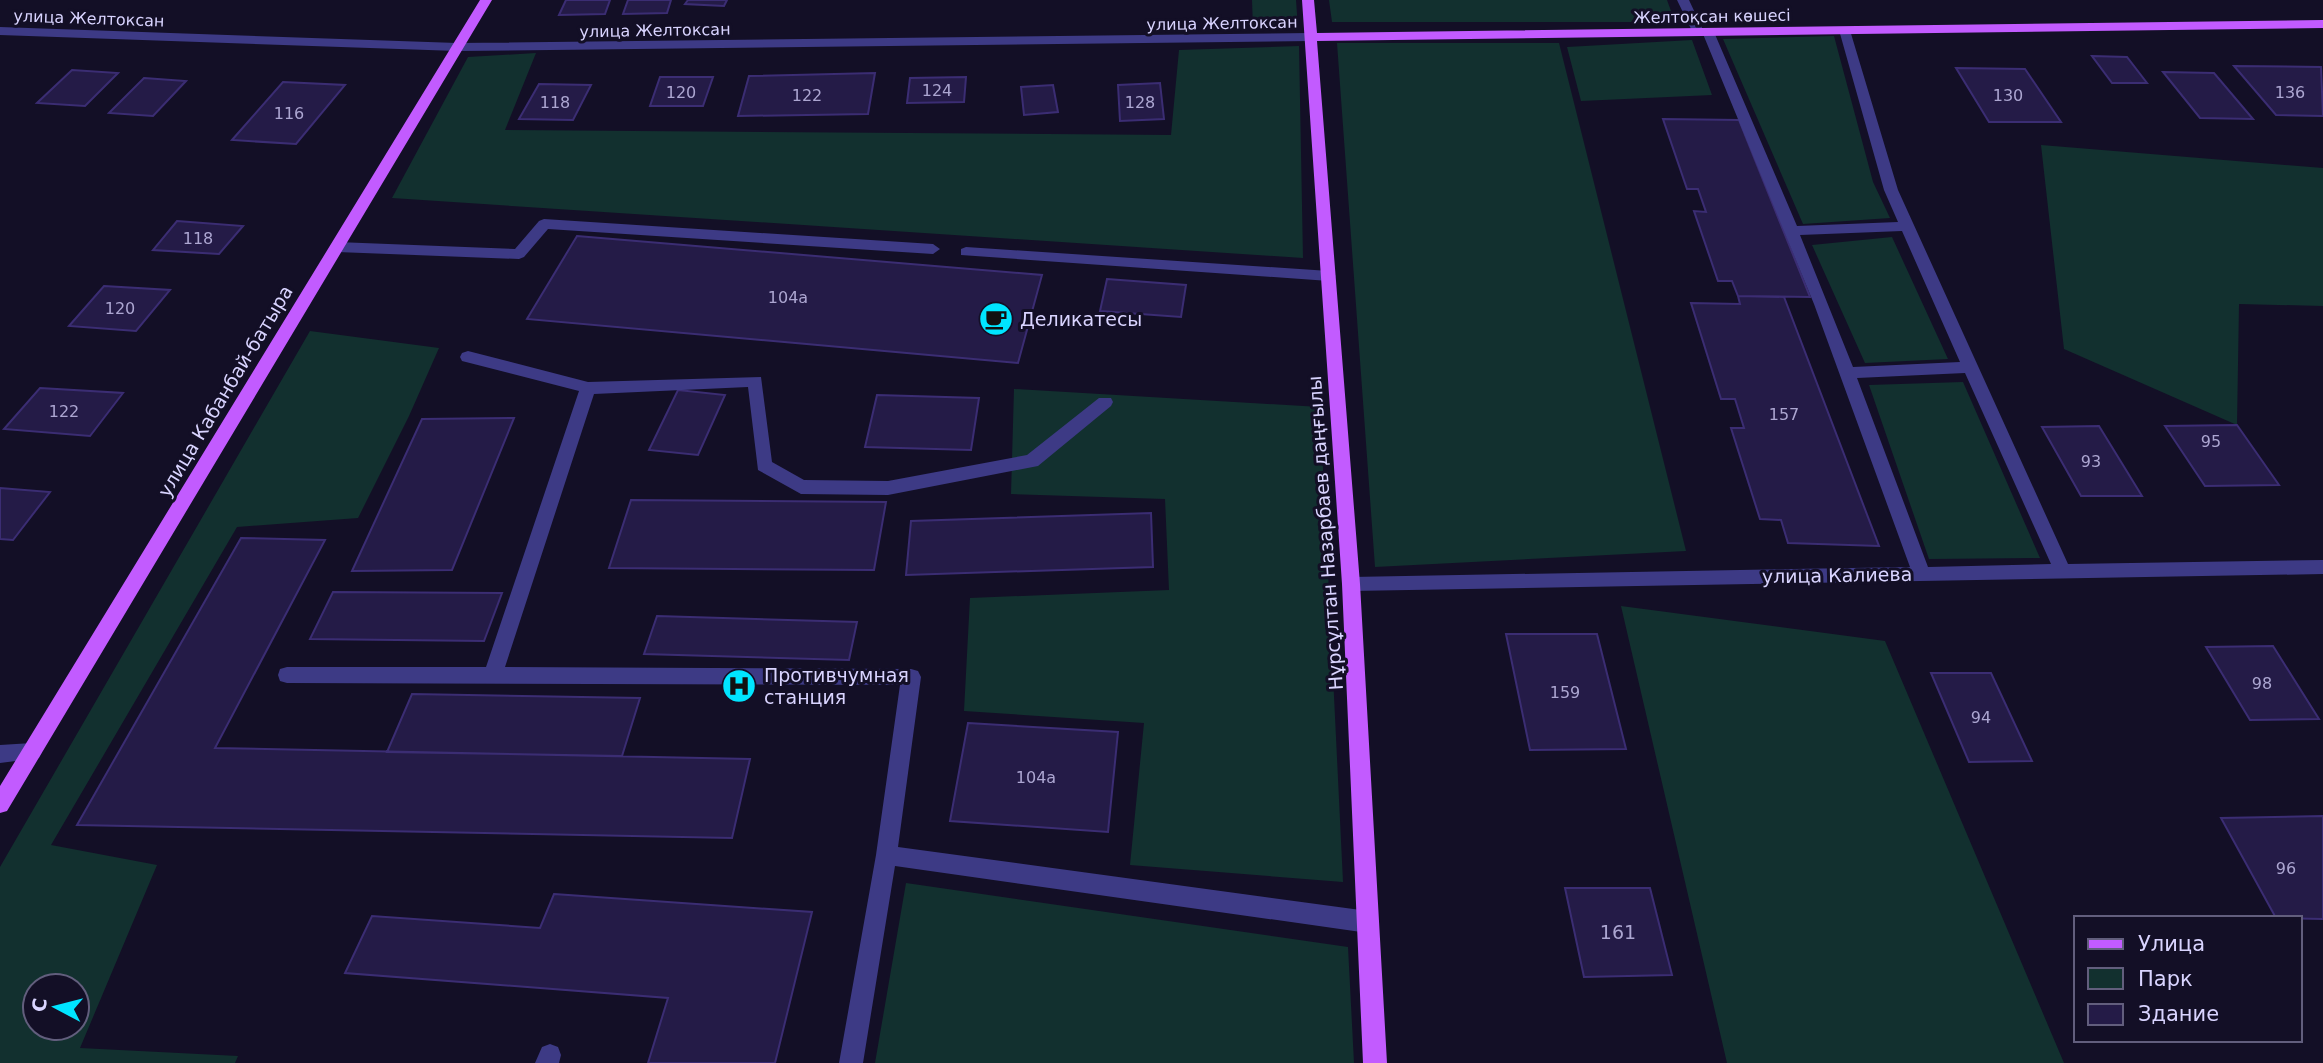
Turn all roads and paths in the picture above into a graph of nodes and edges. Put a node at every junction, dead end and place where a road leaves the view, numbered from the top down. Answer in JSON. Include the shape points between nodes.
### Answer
{"nodes":[{"id":1,"x":486,"y":0,"type":"edge"},
{"id":2,"x":1308,"y":0,"type":"edge"},
{"id":3,"x":1683,"y":0,"type":"edge"},
{"id":4,"x":2323,"y":24,"type":"edge"},
{"id":5,"x":1845,"y":30,"type":"junction"},
{"id":6,"x":0,"y":31,"type":"edge"},
{"id":7,"x":1703,"y":32,"type":"junction"},
{"id":8,"x":1311,"y":37,"type":"junction"},
{"id":9,"x":457,"y":47,"type":"junction"},
{"id":10,"x":1907,"y":226,"type":"junction"},
{"id":11,"x":1792,"y":231,"type":"junction"},
{"id":12,"x":337,"y":247,"type":"junction"},
{"id":13,"x":933,"y":249,"type":"dead end"},
{"id":14,"x":966,"y":252,"type":"dead end"},
{"id":15,"x":1329,"y":276,"type":"junction"},
{"id":16,"x":468,"y":357,"type":"dead end"},
{"id":17,"x":1971,"y":368,"type":"junction"},
{"id":18,"x":1847,"y":373,"type":"junction"},
{"id":19,"x":588,"y":388,"type":"junction"},
{"id":20,"x":1105,"y":402,"type":"dead end"},
{"id":21,"x":2323,"y":567,"type":"edge"},
{"id":22,"x":2063,"y":572,"type":"junction"},
{"id":23,"x":1922,"y":574,"type":"junction"},
{"id":24,"x":1351,"y":584,"type":"junction"},
{"id":25,"x":288,"y":675,"type":"dead end"},
{"id":26,"x":493,"y":676,"type":"junction"},
{"id":27,"x":32,"y":752,"type":"junction"},
{"id":28,"x":0,"y":754,"type":"edge"},
{"id":29,"x":0,"y":804,"type":"edge"},
{"id":30,"x":886,"y":855,"type":"junction"},
{"id":31,"x":1368,"y":922,"type":"junction"},
{"id":32,"x":851,"y":1063,"type":"edge"},
{"id":33,"x":1375,"y":1063,"type":"edge"}],
"edges":[{"from":1,"to":9,"type":"main road","name":"улица Кабанбай-батыра"},
{"from":2,"to":8,"type":"main road","name":"Нұрсұлтан Назарбаев даңғылы"},
{"from":3,"to":7,"type":"street"},
{"from":4,"to":5,"type":"main road","name":"Желтоқсан көшесі"},
{"from":5,"to":7,"type":"main road","name":"Желтоқсан көшесі"},
{"from":5,"to":10,"type":"street","via":[[1891,190]]},
{"from":6,"to":9,"type":"street","name":"улица Желтоксан"},
{"from":7,"to":8,"type":"main road","name":"Желтоқсан көшесі"},
{"from":7,"to":11,"type":"street"},
{"from":8,"to":9,"type":"street","name":"улица Желтоксан"},
{"from":8,"to":15,"type":"main road","name":"Нұрсұлтан Назарбаев даңғылы"},
{"from":9,"to":12,"type":"main road","name":"улица Кабанбай-батыра"},
{"from":10,"to":11,"type":"street"},
{"from":10,"to":17,"type":"street"},
{"from":11,"to":18,"type":"street"},
{"from":12,"to":13,"type":"street","via":[[519,254],[544,224]]},
{"from":12,"to":27,"type":"main road","name":"улица Кабанбай-батыра"},
{"from":14,"to":15,"type":"street"},
{"from":15,"to":24,"type":"main road","name":"Нұрсұлтан Назарбаев даңғылы"},
{"from":16,"to":19,"type":"street"},
{"from":17,"to":18,"type":"street"},
{"from":17,"to":22,"type":"street"},
{"from":18,"to":23,"type":"street"},
{"from":19,"to":20,"type":"street","via":[[755,381],[764,465],[801,487],[888,488],[1032,461]]},
{"from":19,"to":26,"type":"street"},
{"from":21,"to":22,"type":"street","name":"улица Калиева"},
{"from":22,"to":23,"type":"street","name":"улица Калиева"},
{"from":23,"to":24,"type":"street","name":"улица Калиева"},
{"from":24,"to":31,"type":"main road","name":"Нұрсұлтан Назарбаев даңғылы"},
{"from":25,"to":26,"type":"street"},
{"from":26,"to":30,"type":"street","via":[[911,677]]},
{"from":27,"to":28,"type":"street"},
{"from":27,"to":29,"type":"main road","name":"улица Кабанбай-батыра"},
{"from":30,"to":31,"type":"street"},
{"from":30,"to":32,"type":"street"},
{"from":31,"to":33,"type":"main road","name":"Нұрсұлтан Назарбаев даңғылы"}]}
